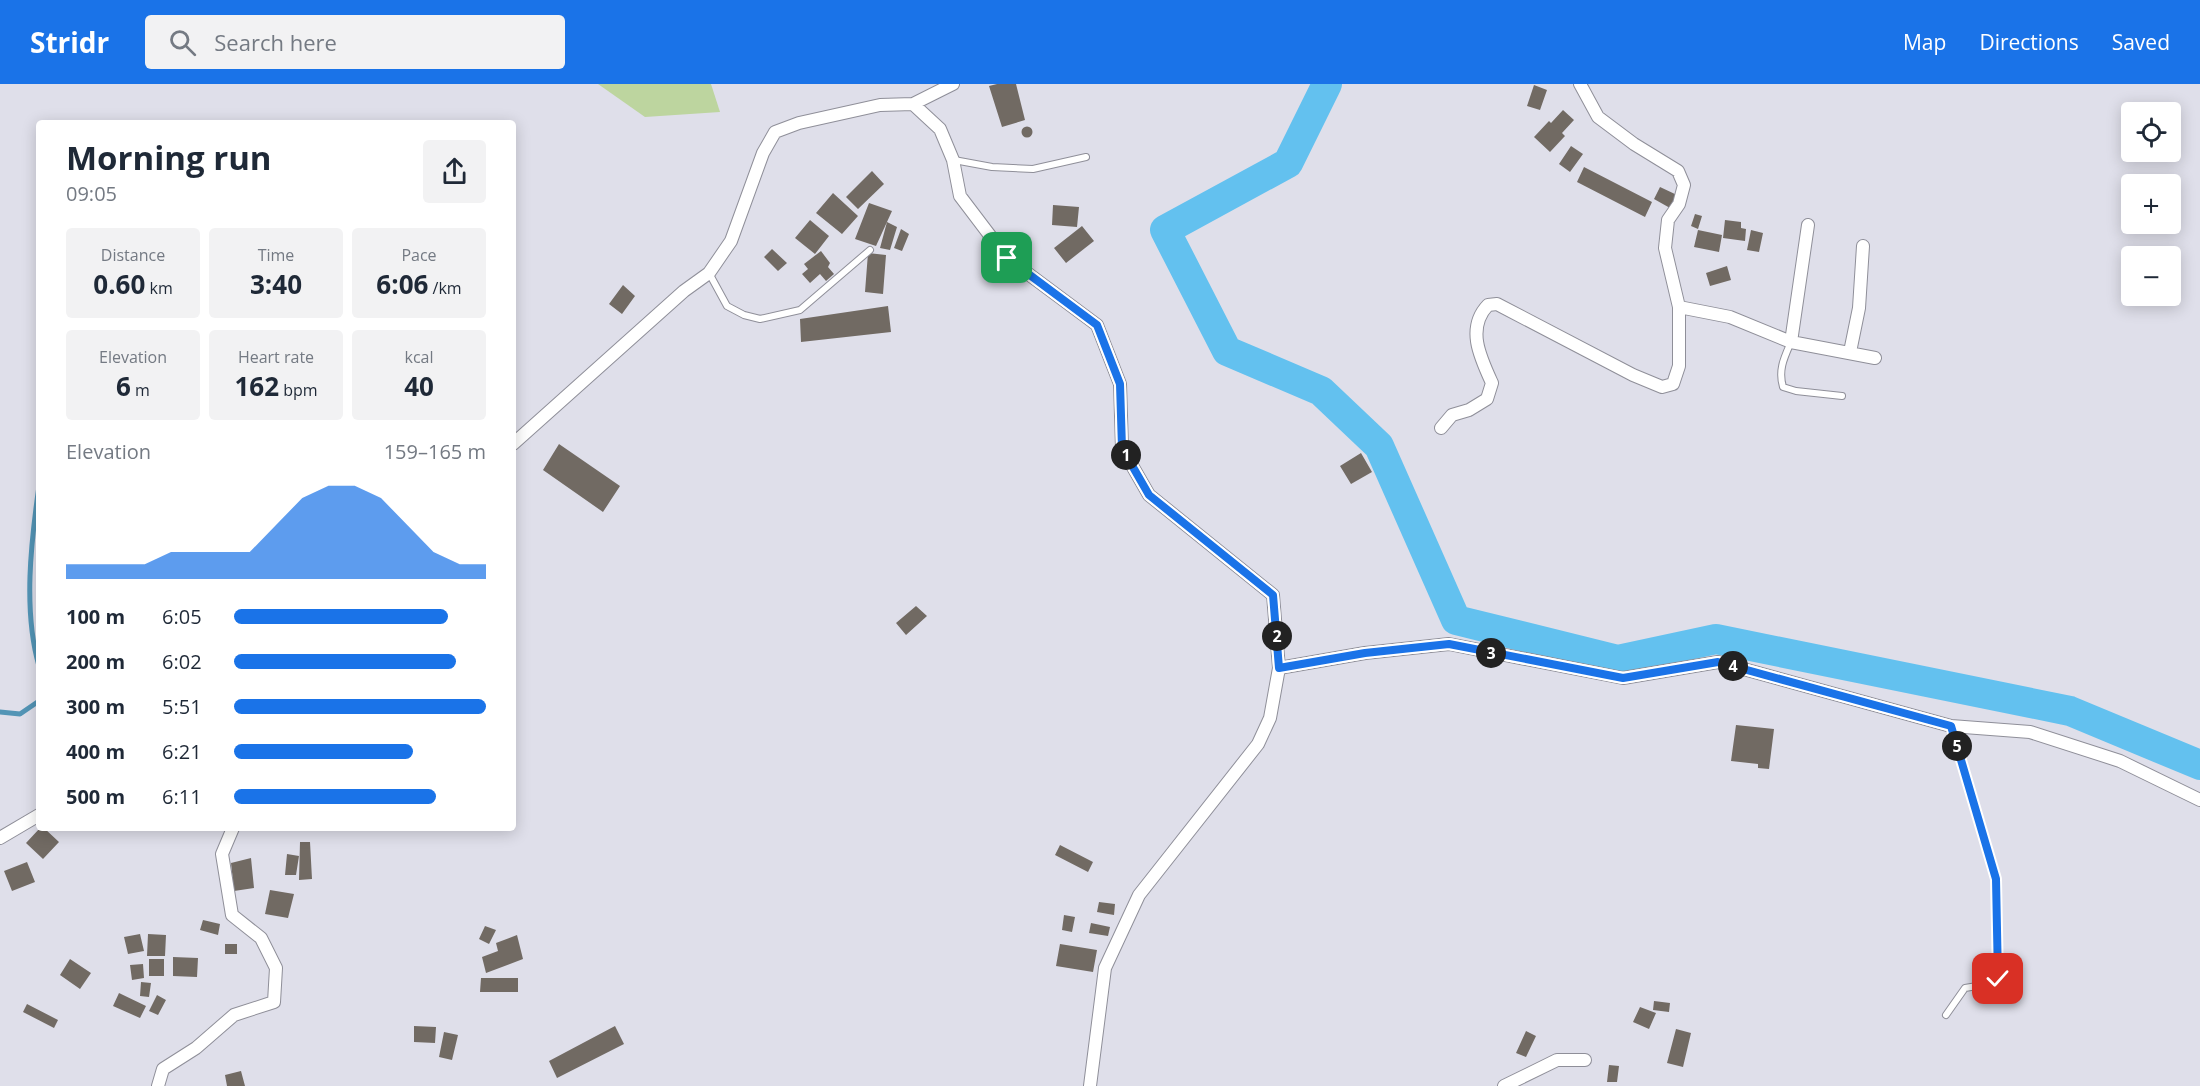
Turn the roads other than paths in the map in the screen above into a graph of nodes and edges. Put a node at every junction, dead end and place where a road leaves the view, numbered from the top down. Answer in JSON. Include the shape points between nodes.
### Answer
{"nodes":[{"id":1,"x":953,"y":84,"type":"edge"},
{"id":2,"x":1580,"y":84,"type":"edge"},
{"id":3,"x":913,"y":104,"type":"junction"},
{"id":4,"x":1086,"y":157,"type":"dead end"},
{"id":5,"x":953,"y":160,"type":"junction"},
{"id":6,"x":1808,"y":225,"type":"dead end"},
{"id":7,"x":1863,"y":246,"type":"dead end"},
{"id":8,"x":870,"y":250,"type":"dead end"},
{"id":9,"x":709,"y":273,"type":"junction"},
{"id":10,"x":1679,"y":308,"type":"junction"},
{"id":11,"x":1791,"y":342,"type":"junction"},
{"id":12,"x":1850,"y":352,"type":"junction"},
{"id":13,"x":1875,"y":358,"type":"dead end"},
{"id":14,"x":1842,"y":396,"type":"dead end"},
{"id":15,"x":1441,"y":428,"type":"dead end"},
{"id":16,"x":516,"y":441,"type":"edge"},
{"id":17,"x":1279,"y":668,"type":"junction"},
{"id":18,"x":1951,"y":726,"type":"junction"},
{"id":19,"x":2200,"y":800,"type":"edge"},
{"id":20,"x":36,"y":817,"type":"edge"},
{"id":21,"x":232,"y":831,"type":"edge"},
{"id":22,"x":0,"y":838,"type":"edge"},
{"id":23,"x":1946,"y":1015,"type":"dead end"},
{"id":24,"x":1585,"y":1060,"type":"dead end"},
{"id":25,"x":158,"y":1086,"type":"edge"},
{"id":26,"x":1090,"y":1086,"type":"edge"},
{"id":27,"x":1504,"y":1086,"type":"edge"}],
"edges":[{"from":1,"to":3,"type":"street"},
{"from":2,"to":10,"type":"street","via":[[1598,117],[1678,171],[1684,185],[1679,204],[1668,220],[1665,248]]},
{"from":3,"to":5,"type":"street","via":[[940,129]]},
{"from":3,"to":9,"type":"street","via":[[880,105],[775,132],[763,153],[732,241]]},
{"from":4,"to":5,"type":"lane","via":[[1033,169]]},
{"from":5,"to":17,"type":"street","via":[[960,196],[1007,258],[1097,325],[1120,384],[1122,448],[1149,495],[1273,595]]},
{"from":6,"to":11,"type":"street"},
{"from":7,"to":12,"type":"street","via":[[1859,308]]},
{"from":8,"to":9,"type":"lane","via":[[800,310],[760,319],[727,306]]},
{"from":9,"to":16,"type":"street"},
{"from":10,"to":11,"type":"street","via":[[1730,317]]},
{"from":10,"to":15,"type":"street","via":[[1679,366],[1673,384],[1662,387],[1497,304],[1488,305],[1480,313],[1475,336],[1492,383],[1487,399],[1452,415]]},
{"from":11,"to":12,"type":"street"},
{"from":11,"to":14,"type":"lane","via":[[1782,362],[1783,387]]},
{"from":12,"to":13,"type":"street"},
{"from":17,"to":18,"type":"street","via":[[1449,644],[1623,678],[1718,662]]},
{"from":17,"to":26,"type":"street","via":[[1270,718],[1258,744],[1139,895],[1105,968]]},
{"from":18,"to":19,"type":"street","via":[[2030,732],[2120,761]]},
{"from":18,"to":23,"type":"lane","via":[[1996,879],[1998,979],[1965,988]]},
{"from":20,"to":22,"type":"street"},
{"from":21,"to":25,"type":"street","via":[[222,855],[232,915],[261,938],[276,968],[274,1002],[234,1015],[196,1048],[163,1069]]},
{"from":24,"to":27,"type":"street","via":[[1557,1060]]}]}
